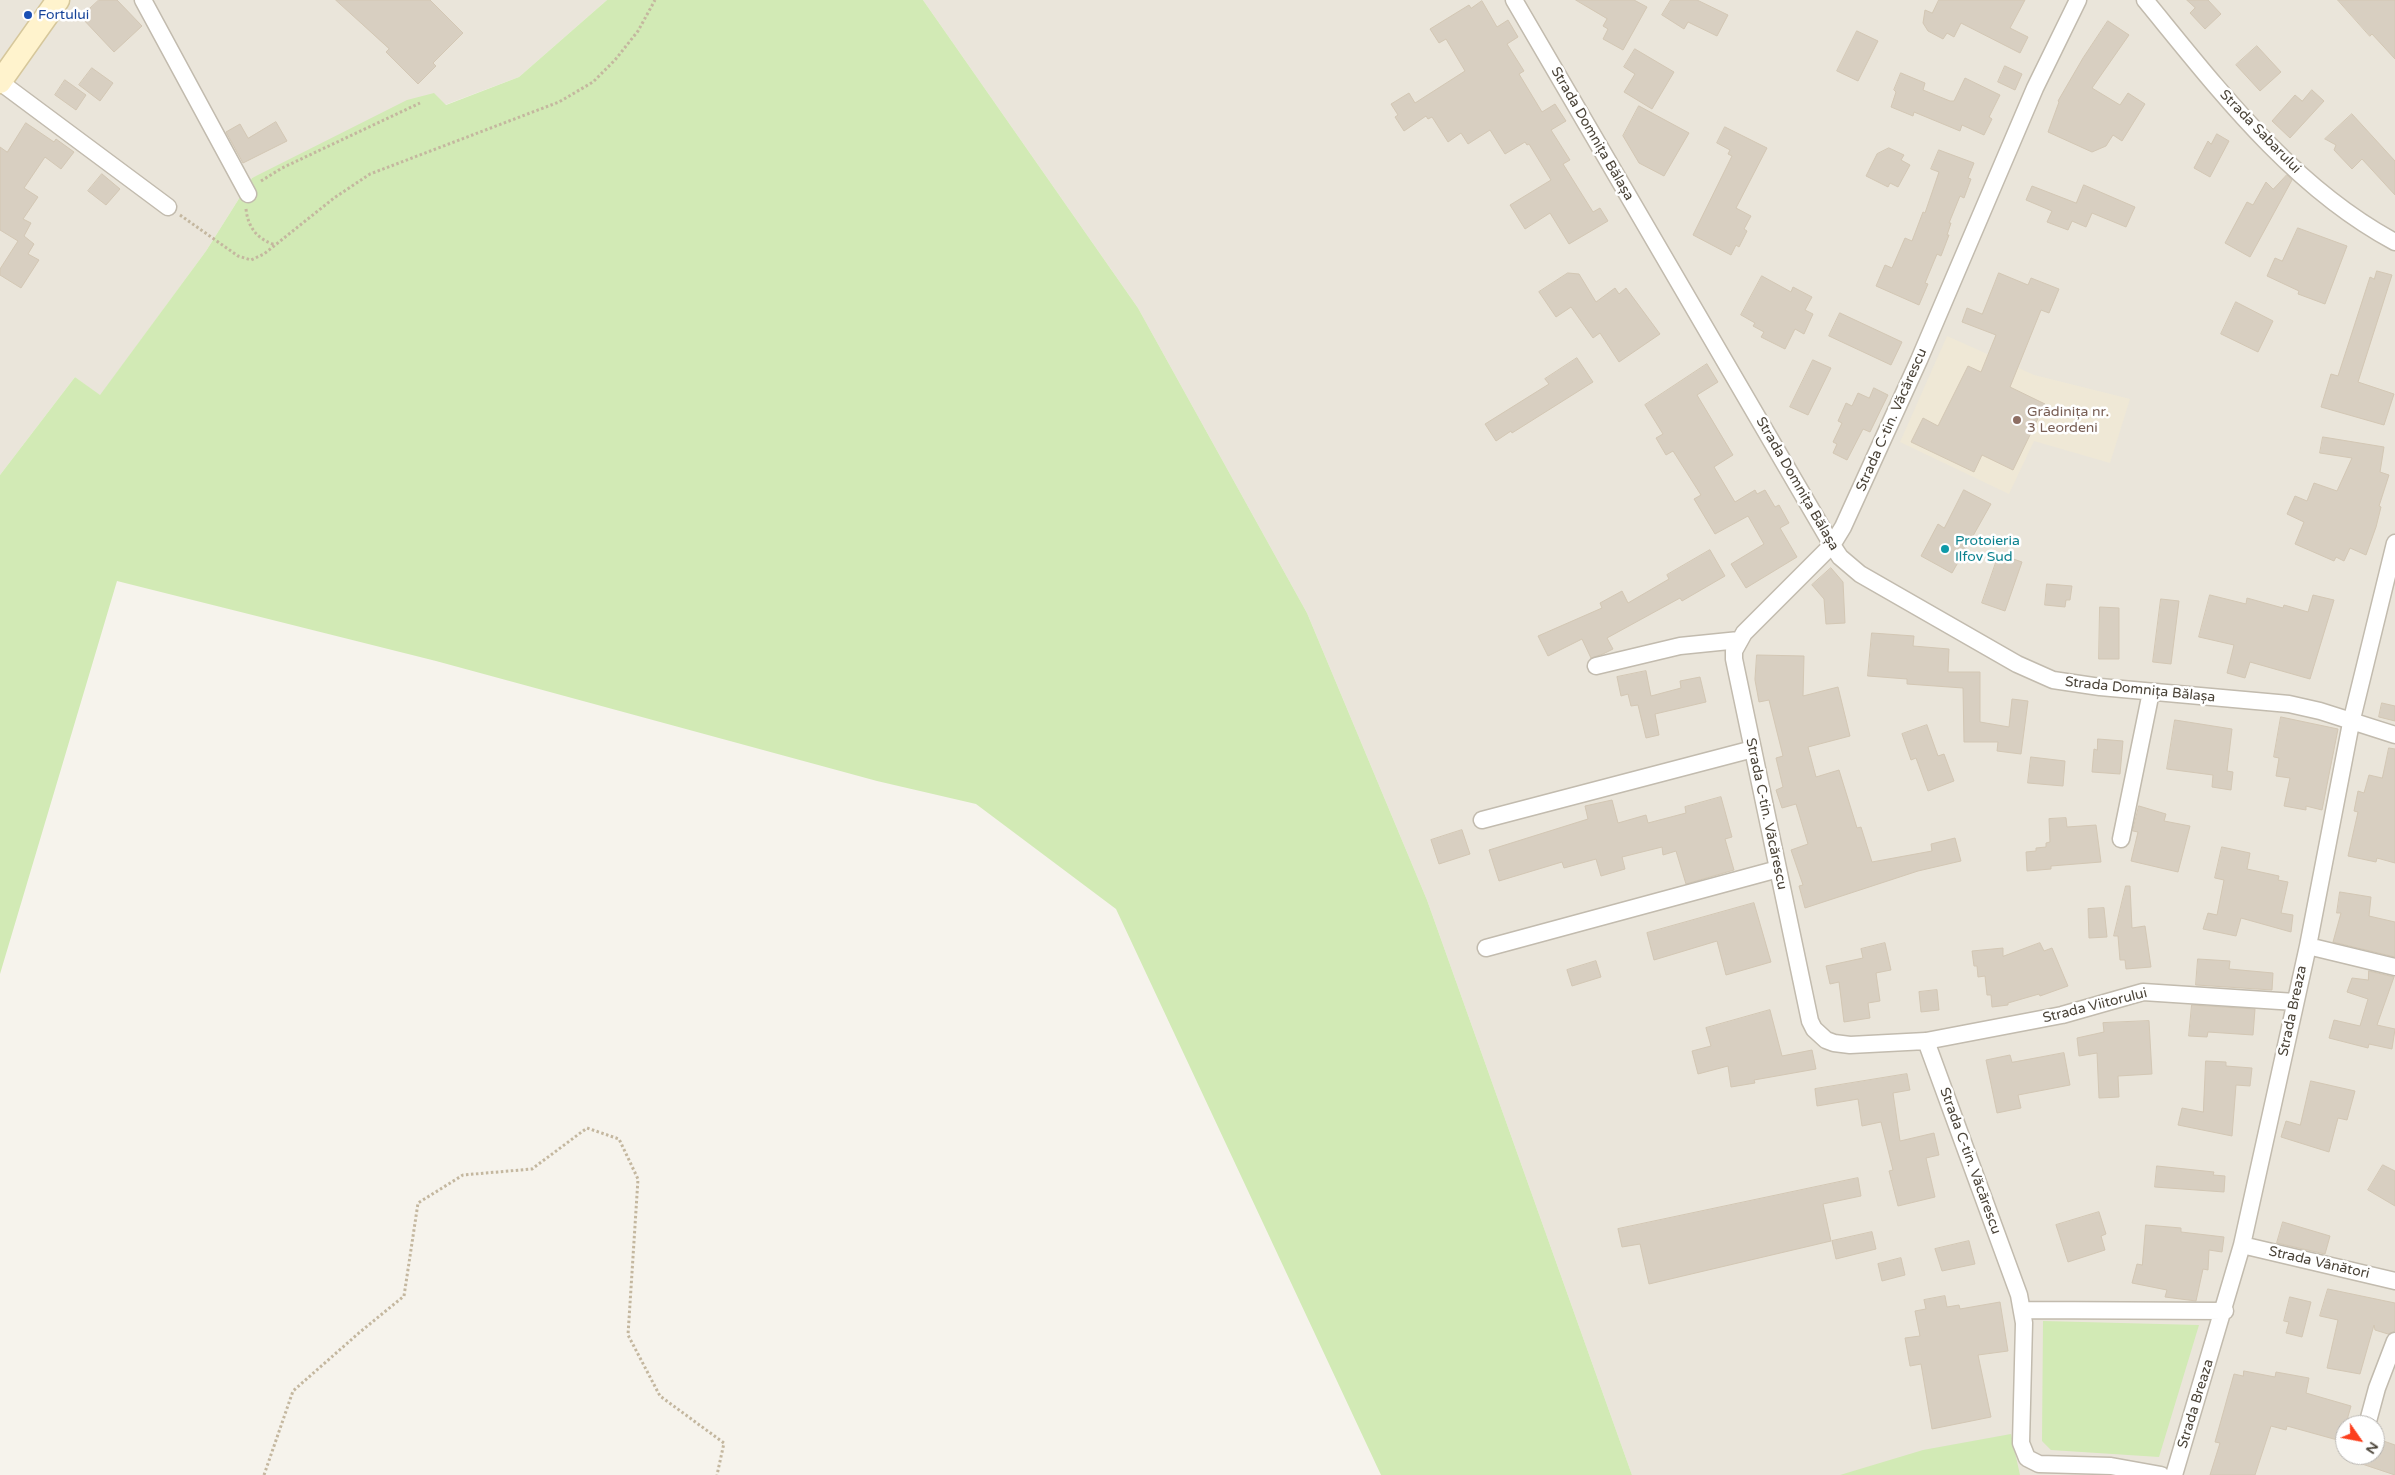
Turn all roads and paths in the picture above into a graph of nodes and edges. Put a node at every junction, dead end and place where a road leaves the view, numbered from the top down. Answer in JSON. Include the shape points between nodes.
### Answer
{"nodes":[{"id":1,"x":58,"y":0,"type":"edge"},
{"id":2,"x":143,"y":0,"type":"edge"},
{"id":3,"x":655,"y":0,"type":"edge"},
{"id":4,"x":1514,"y":0,"type":"edge"},
{"id":5,"x":2078,"y":0,"type":"edge"},
{"id":6,"x":2145,"y":0,"type":"edge"},
{"id":7,"x":0,"y":82,"type":"edge"},
{"id":8,"x":420,"y":103,"type":"dead end"},
{"id":9,"x":248,"y":194,"type":"junction"},
{"id":10,"x":168,"y":206,"type":"joint"},
{"id":11,"x":2395,"y":242,"type":"edge"},
{"id":12,"x":277,"y":245,"type":"junction"},
{"id":13,"x":2395,"y":543,"type":"edge"},
{"id":14,"x":1832,"y":545,"type":"junction"},
{"id":15,"x":1739,"y":640,"type":"junction"},
{"id":16,"x":1596,"y":666,"type":"dead end"},
{"id":17,"x":2151,"y":692,"type":"junction"},
{"id":18,"x":2351,"y":723,"type":"junction"},
{"id":19,"x":2395,"y":735,"type":"edge"},
{"id":20,"x":1752,"y":749,"type":"junction"},
{"id":21,"x":1482,"y":820,"type":"dead end"},
{"id":22,"x":2121,"y":839,"type":"dead end"},
{"id":23,"x":1778,"y":869,"type":"junction"},
{"id":24,"x":2308,"y":946,"type":"junction"},
{"id":25,"x":1486,"y":948,"type":"dead end"},
{"id":26,"x":2395,"y":967,"type":"edge"},
{"id":27,"x":2295,"y":1002,"type":"junction"},
{"id":28,"x":1926,"y":1040,"type":"junction"},
{"id":29,"x":2242,"y":1244,"type":"junction"},
{"id":30,"x":2395,"y":1281,"type":"edge"},
{"id":31,"x":2022,"y":1310,"type":"junction"},
{"id":32,"x":2224,"y":1311,"type":"junction"},
{"id":33,"x":2395,"y":1341,"type":"edge"},
{"id":34,"x":2370,"y":1415,"type":"edge"},
{"id":35,"x":264,"y":1475,"type":"edge"},
{"id":36,"x":717,"y":1475,"type":"edge"},
{"id":37,"x":2161,"y":1475,"type":"edge"},
{"id":38,"x":2174,"y":1475,"type":"edge"}],
"edges":[{"from":1,"to":7,"type":"main road"},
{"from":2,"to":9,"type":"street"},
{"from":3,"to":12,"type":"path","via":[[638,30],[593,82],[560,102],[370,174],[334,198]]},
{"from":4,"to":14,"type":"street","name":"Strada Domnița Bălașa"},
{"from":5,"to":14,"type":"street","name":"Strada C-tin. Văcărescu","via":[[2035,88],[1870,470]]},
{"from":6,"to":11,"type":"street","name":"Strada Sabarului","via":[[2271,146],[2352,217]]},
{"from":7,"to":10,"type":"street"},
{"from":8,"to":9,"type":"path","via":[[282,168]]},
{"from":9,"to":12,"type":"path","via":[[246,211],[255,233],[266,242]]},
{"from":10,"to":12,"type":"path","via":[[238,256],[251,260]]},
{"from":13,"to":18,"type":"street","name":"Strada Breaza"},
{"from":14,"to":15,"type":"street","name":"Strada C-tin. Văcărescu"},
{"from":14,"to":17,"type":"street","name":"Strada Domnița Bălașa","via":[[1840,557],[1860,574],[2035,673],[2078,685]]},
{"from":15,"to":16,"type":"street","via":[[1680,646]]},
{"from":15,"to":20,"type":"street","name":"Strada C-tin. Văcărescu","via":[[1734,659]]},
{"from":17,"to":18,"type":"street","name":"Strada Domnița Bălașa","via":[[2289,704]]},
{"from":17,"to":22,"type":"street"},
{"from":18,"to":19,"type":"street","name":"Strada Domnița Bălașa"},
{"from":18,"to":24,"type":"street","name":"Strada Breaza"},
{"from":20,"to":21,"type":"street"},
{"from":20,"to":23,"type":"street","name":"Strada C-tin. Văcărescu"},
{"from":23,"to":25,"type":"street"},
{"from":23,"to":28,"type":"street","name":"Strada C-tin. Văcărescu","via":[[1814,1029],[1826,1040],[1842,1045]]},
{"from":24,"to":26,"type":"street"},
{"from":24,"to":27,"type":"street","name":"Strada Breaza"},
{"from":27,"to":28,"type":"street","name":"Strada Viitorului","via":[[2143,992],[2062,1015]]},
{"from":27,"to":29,"type":"street","name":"Strada Breaza"},
{"from":28,"to":31,"type":"street","name":"Strada C-tin. Văcărescu","via":[[1986,1201]]},
{"from":29,"to":30,"type":"street","name":"Strada Vânători"},
{"from":29,"to":32,"type":"street","name":"Strada Breaza"},
{"from":31,"to":32,"type":"street"},
{"from":31,"to":37,"type":"street","name":"Strada C-tin. Văcărescu","via":[[2020,1429],[2027,1458],[2039,1464],[2111,1466]]},
{"from":32,"to":38,"type":"street","name":"Strada Breaza"},
{"from":33,"to":34,"type":"street"},
{"from":35,"to":36,"type":"path","via":[[293,1391],[404,1296],[418,1203],[464,1175],[532,1169],[587,1128],[619,1139],[638,1179],[628,1335],[660,1396],[724,1443]]}]}
